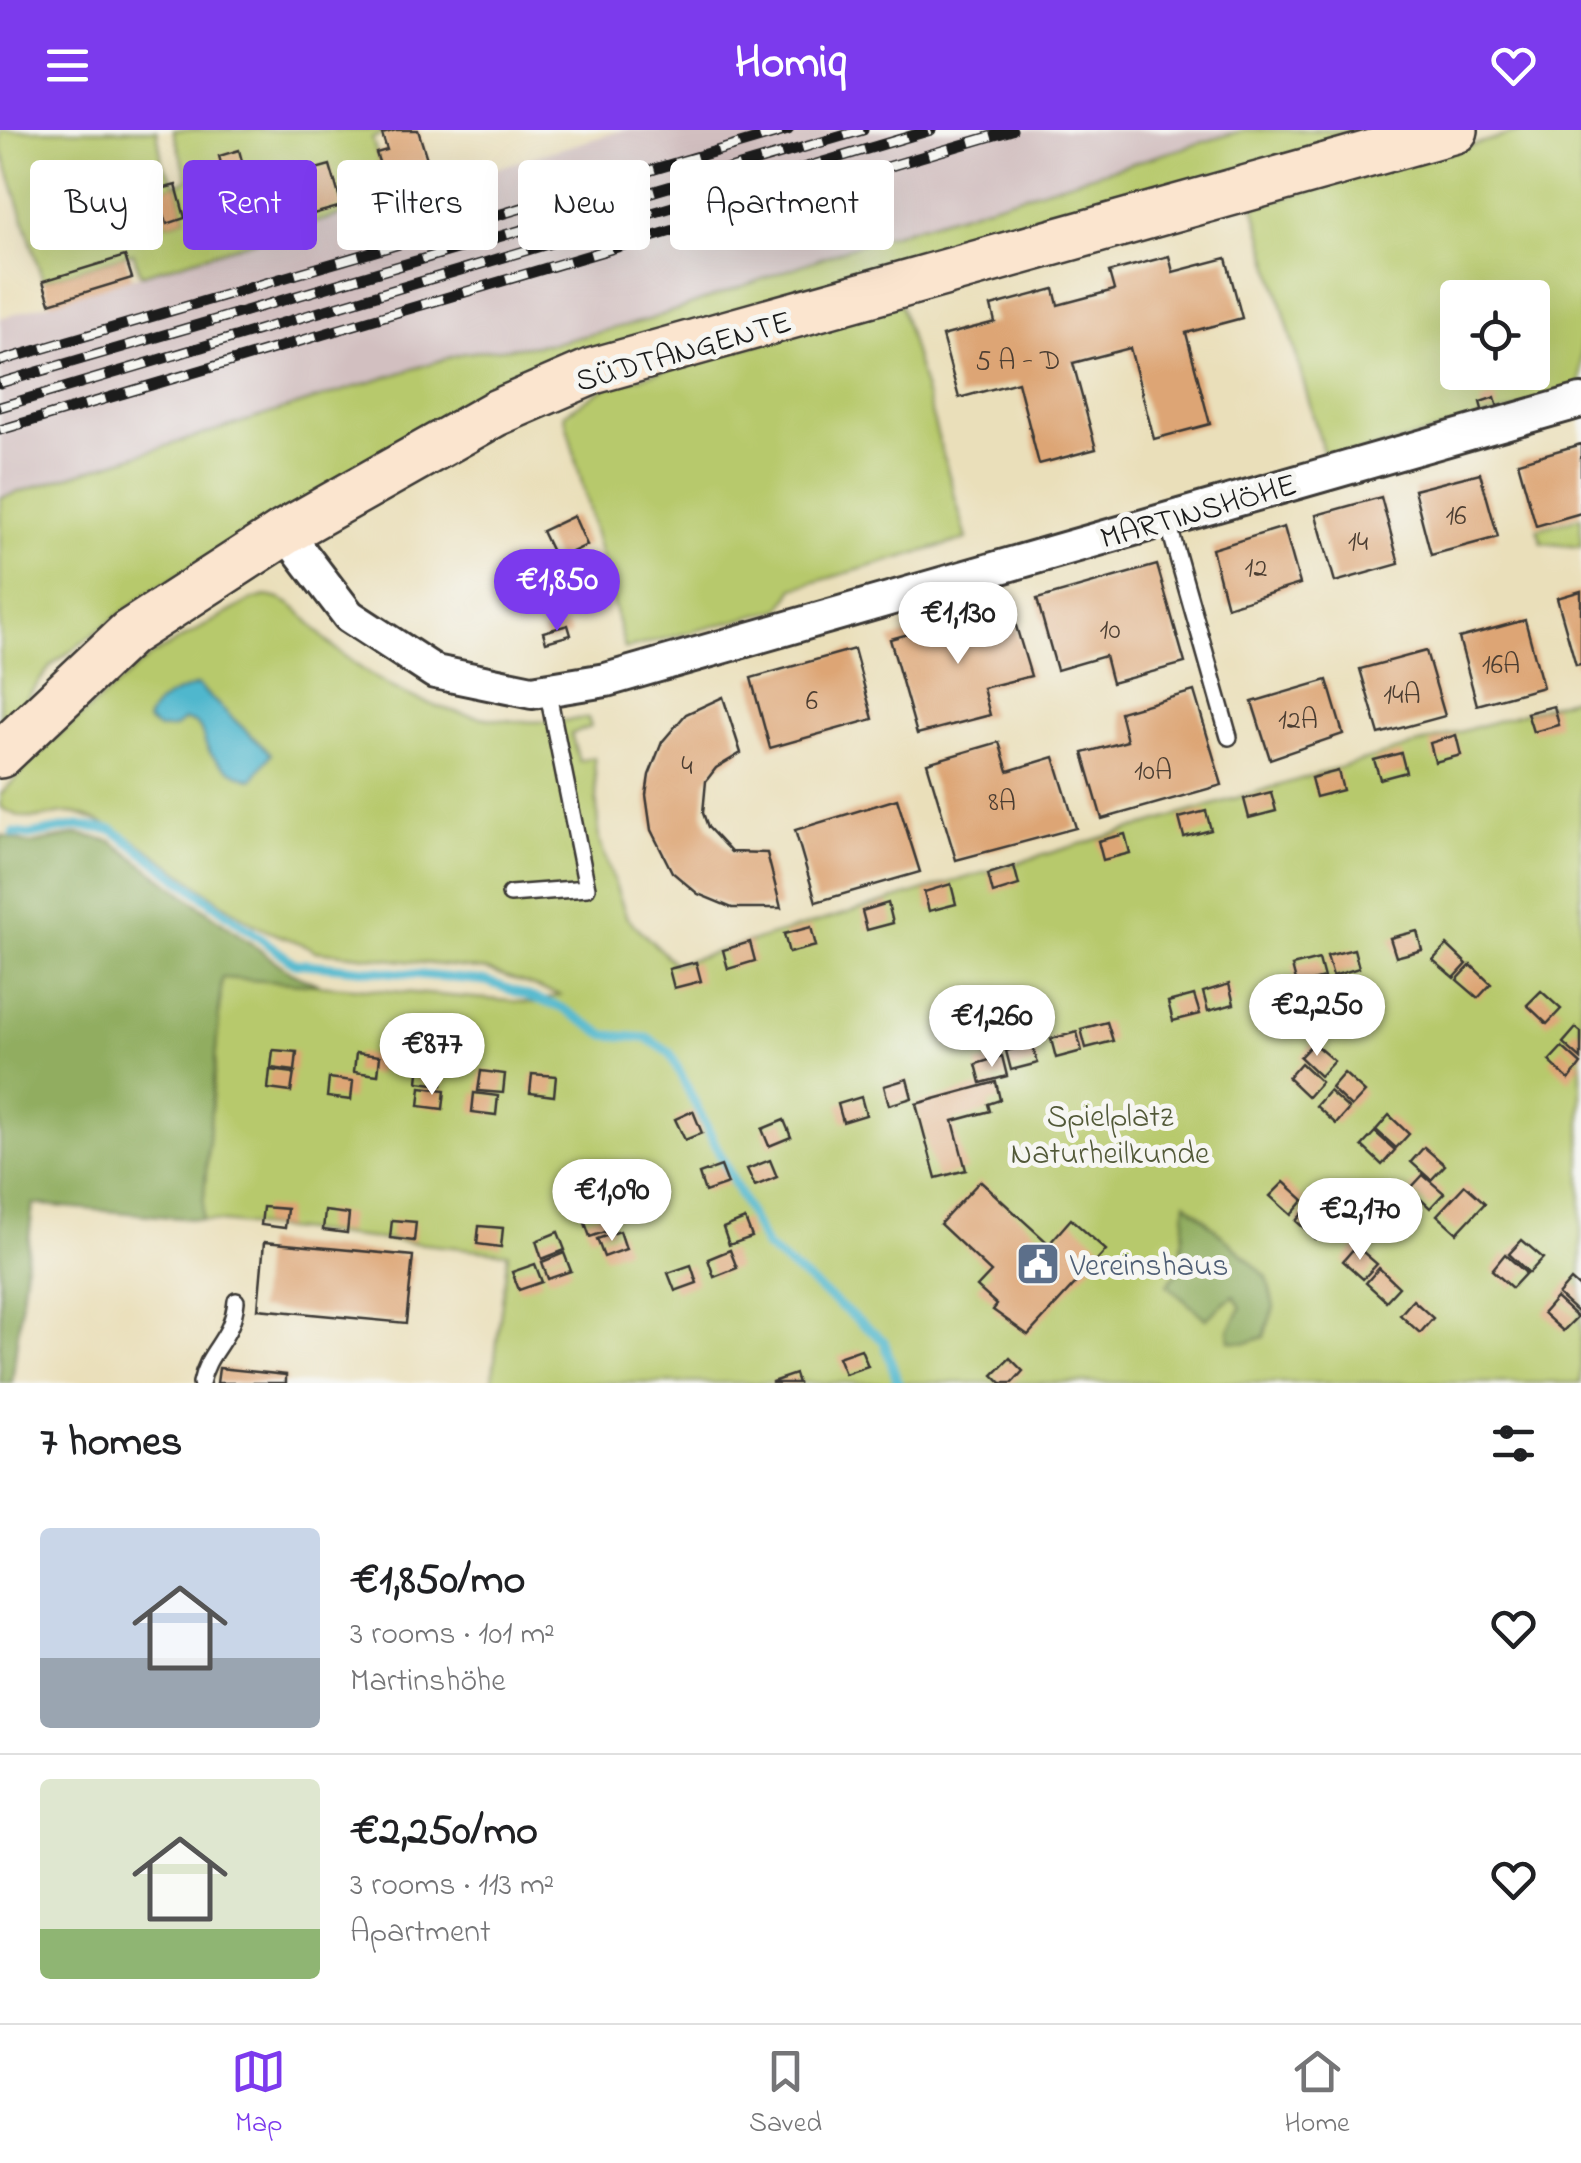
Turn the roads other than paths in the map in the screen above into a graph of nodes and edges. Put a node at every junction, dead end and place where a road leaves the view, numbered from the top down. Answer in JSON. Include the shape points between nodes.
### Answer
{"nodes":[{"id":1,"x":1455,"y":130,"type":"edge"},
{"id":2,"x":1581,"y":400,"type":"edge"},
{"id":3,"x":1167,"y":519,"type":"junction"},
{"id":4,"x":285,"y":532,"type":"junction"},
{"id":5,"x":546,"y":689,"type":"junction"},
{"id":6,"x":1229,"y":738,"type":"dead end"},
{"id":7,"x":0,"y":755,"type":"edge"},
{"id":8,"x":510,"y":894,"type":"dead end"},
{"id":9,"x":236,"y":1301,"type":"dead end"},
{"id":10,"x":201,"y":1383,"type":"edge"}],
"edges":[{"from":1,"to":4,"type":"street","name":"SÜDTANGENTE","via":[[593,372],[496,412]]},
{"from":2,"to":3,"type":"street","name":"MARTINSHÖHE"},
{"from":3,"to":5,"type":"street","name":"MARTINSHÖHE","via":[[606,680]]},
{"from":3,"to":6,"type":"lane"},
{"from":4,"to":5,"type":"street","name":"MARTINSHÖHE","via":[[349,616],[435,672],[532,692]]},
{"from":4,"to":7,"type":"street","name":"SÜDTANGENTE","via":[[129,633]]},
{"from":5,"to":8,"type":"lane","via":[[587,888]]},
{"from":9,"to":10,"type":"lane","via":[[233,1327],[208,1359]]}]}
